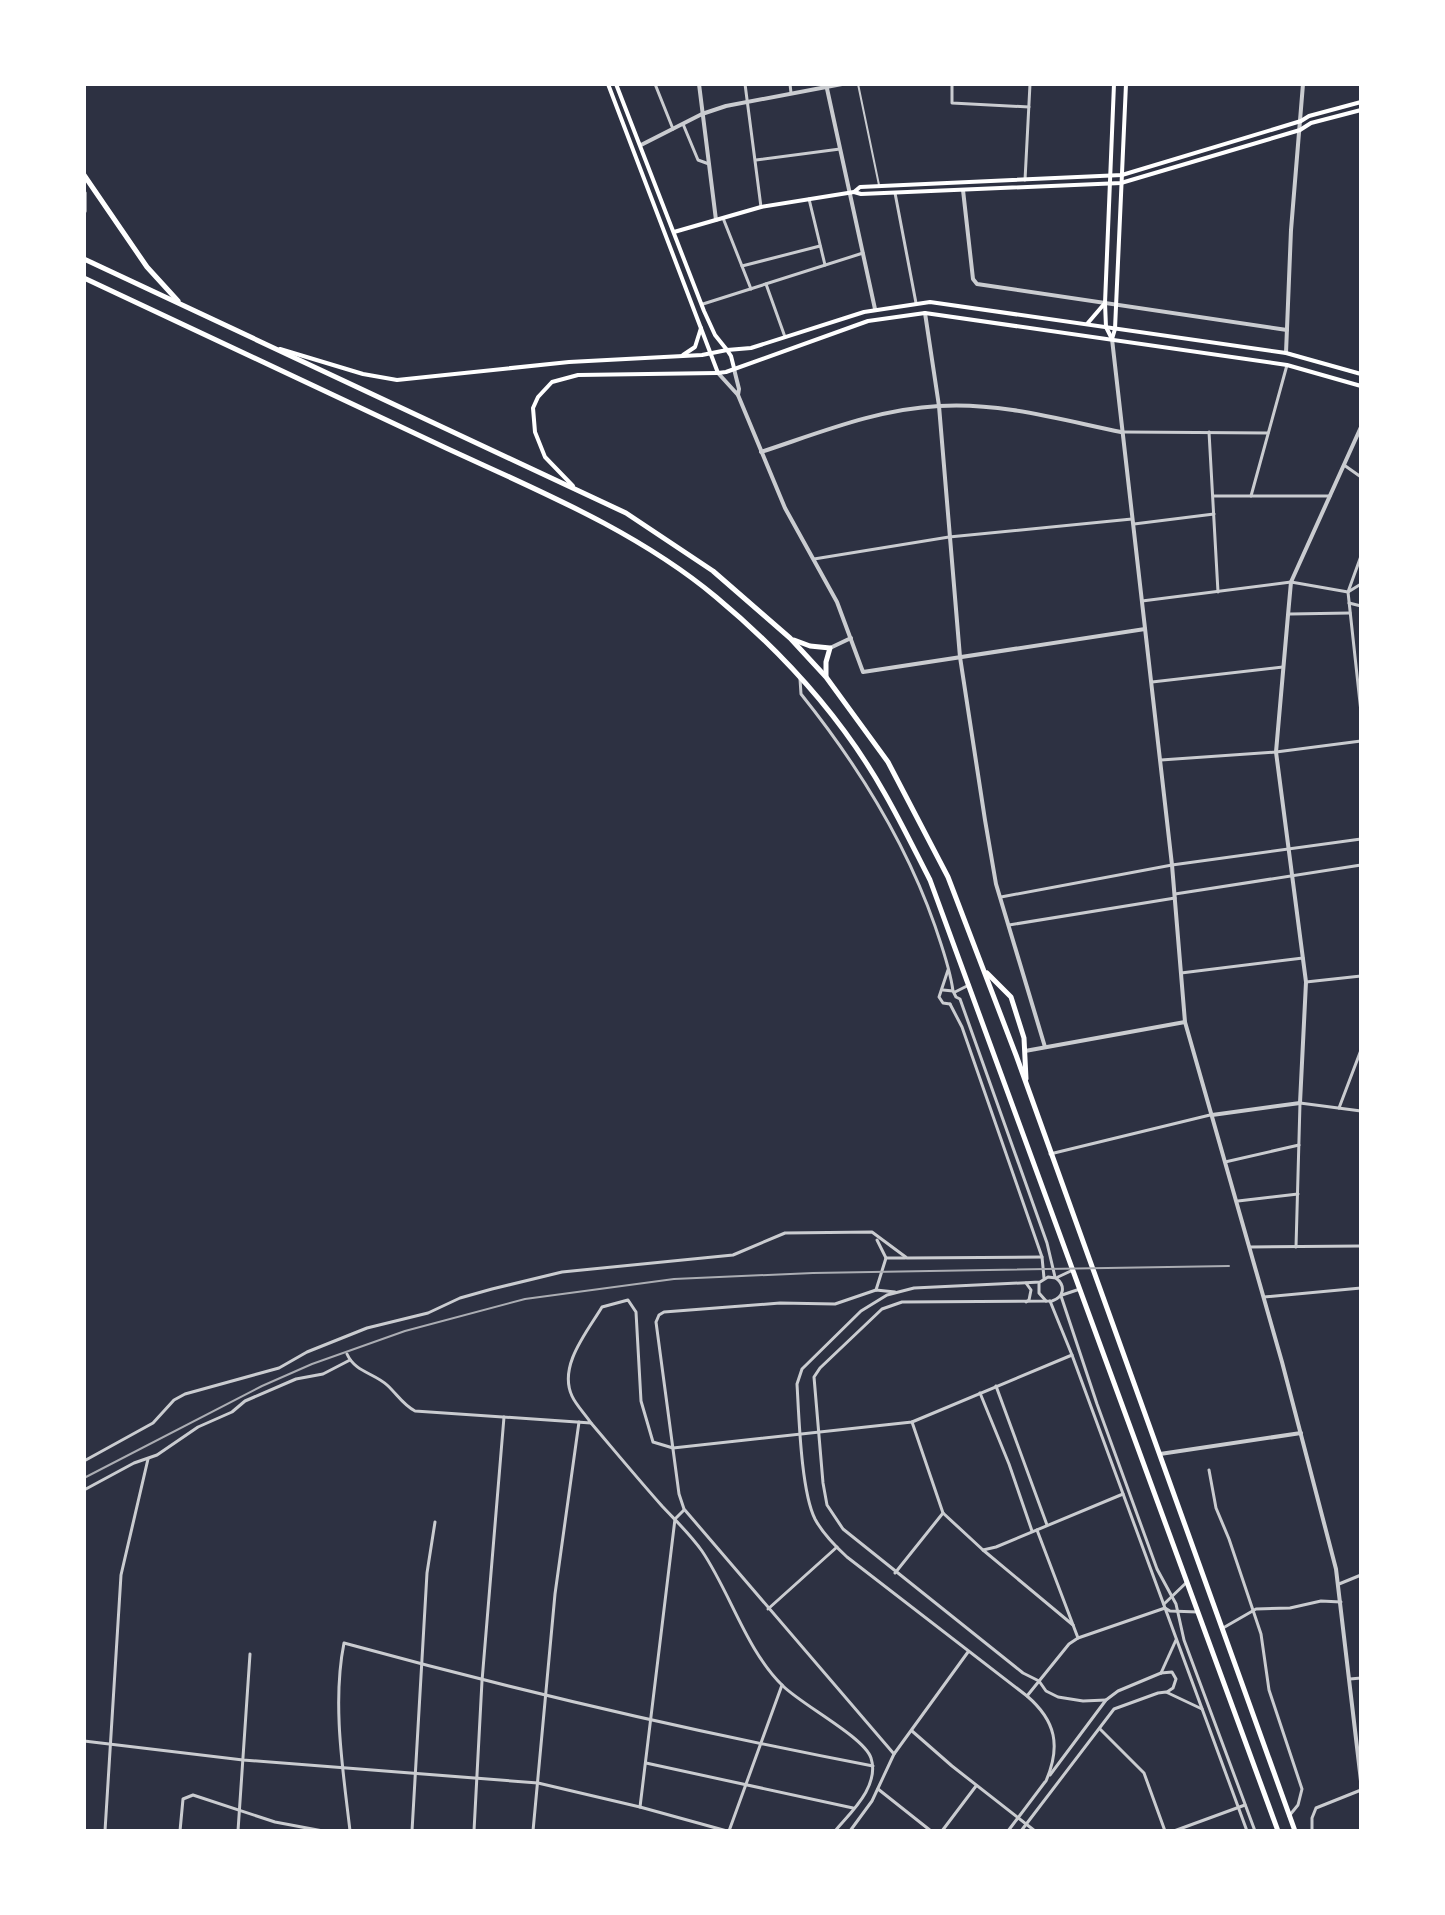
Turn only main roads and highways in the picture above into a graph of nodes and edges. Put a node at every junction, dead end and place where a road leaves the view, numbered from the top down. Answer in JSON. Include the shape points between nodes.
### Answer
{"nodes":[{"id":1,"x":608,"y":84,"type":"edge"},
{"id":2,"x":616,"y":84,"type":"edge"},
{"id":3,"x":1114,"y":84,"type":"edge"},
{"id":4,"x":1126,"y":84,"type":"edge"},
{"id":5,"x":1361,"y":102,"type":"edge"},
{"id":6,"x":1361,"y":110,"type":"edge"},
{"id":7,"x":641,"y":145,"type":"junction"},
{"id":8,"x":634,"y":148,"type":"junction"},
{"id":9,"x":84,"y":175,"type":"edge"},
{"id":10,"x":1122,"y":175,"type":"junction"},
{"id":11,"x":1110,"y":176,"type":"junction"},
{"id":12,"x":1121,"y":183,"type":"junction"},
{"id":13,"x":1109,"y":184,"type":"junction"},
{"id":14,"x":852,"y":192,"type":"junction"},
{"id":15,"x":84,"y":193,"type":"edge"},
{"id":16,"x":84,"y":211,"type":"edge"},
{"id":17,"x":674,"y":232,"type":"junction"},
{"id":18,"x":84,"y":259,"type":"edge"},
{"id":19,"x":84,"y":279,"type":"edge"},
{"id":20,"x":1105,"y":303,"type":"junction"},
{"id":21,"x":181,"y":304,"type":"junction"},
{"id":22,"x":1087,"y":324,"type":"junction"},
{"id":23,"x":702,"y":326,"type":"junction"},
{"id":24,"x":1106,"y":327,"type":"junction"},
{"id":25,"x":1115,"y":329,"type":"junction"},
{"id":26,"x":1112,"y":339,"type":"junction"},
{"id":27,"x":274,"y":347,"type":"junction"},
{"id":28,"x":727,"y":350,"type":"junction"},
{"id":29,"x":712,"y":354,"type":"junction"},
{"id":30,"x":680,"y":357,"type":"junction"},
{"id":31,"x":734,"y":368,"type":"junction"},
{"id":32,"x":718,"y":373,"type":"junction"},
{"id":33,"x":1361,"y":374,"type":"edge"},
{"id":34,"x":1361,"y":386,"type":"edge"},
{"id":35,"x":573,"y":486,"type":"junction"},
{"id":36,"x":790,"y":638,"type":"junction"},
{"id":37,"x":826,"y":677,"type":"junction"},
{"id":38,"x":984,"y":971,"type":"junction"},
{"id":39,"x":1026,"y":1084,"type":"junction"},
{"id":40,"x":1278,"y":1831,"type":"edge"},
{"id":41,"x":1295,"y":1831,"type":"edge"}],
"edges":[{"from":1,"to":8,"type":"main road"},
{"from":2,"to":7,"type":"main road"},
{"from":3,"to":11,"type":"main road"},
{"from":4,"to":10,"type":"main road"},
{"from":5,"to":10,"type":"main road"},
{"from":6,"to":12,"type":"main road"},
{"from":7,"to":8,"type":"main road"},
{"from":7,"to":17,"type":"main road"},
{"from":8,"to":23,"type":"main road"},
{"from":9,"to":21,"type":"highway","via":[[147,267]]},
{"from":10,"to":11,"type":"main road"},
{"from":10,"to":12,"type":"main road"},
{"from":11,"to":13,"type":"main road"},
{"from":11,"to":14,"type":"main road","via":[[860,187]]},
{"from":12,"to":13,"type":"main road"},
{"from":12,"to":25,"type":"main road"},
{"from":13,"to":14,"type":"main road"},
{"from":13,"to":20,"type":"main road"},
{"from":14,"to":17,"type":"main road","via":[[761,207]]},
{"from":15,"to":16,"type":"highway"},
{"from":17,"to":28,"type":"main road","via":[[715,335]]},
{"from":18,"to":21,"type":"highway"},
{"from":19,"to":40,"type":"highway","via":[[591,515],[674,565],[749,626],[856,747],[930,880]]},
{"from":20,"to":22,"type":"main road"},
{"from":20,"to":24,"type":"main road"},
{"from":21,"to":27,"type":"highway"},
{"from":22,"to":24,"type":"main road"},
{"from":22,"to":28,"type":"main road","via":[[916,303],[875,309],[751,348]]},
{"from":23,"to":29,"type":"main road"},
{"from":23,"to":30,"type":"main road","via":[[695,347]]},
{"from":24,"to":25,"type":"main road"},
{"from":24,"to":26,"type":"main road"},
{"from":25,"to":26,"type":"main road"},
{"from":25,"to":33,"type":"main road","via":[[1286,353]]},
{"from":26,"to":31,"type":"main road","via":[[925,313],[868,321]]},
{"from":26,"to":34,"type":"main road","via":[[1287,365]]},
{"from":27,"to":30,"type":"main road","via":[[397,380],[569,362]]},
{"from":27,"to":35,"type":"highway"},
{"from":28,"to":29,"type":"main road"},
{"from":28,"to":31,"type":"main road"},
{"from":29,"to":30,"type":"main road"},
{"from":29,"to":32,"type":"main road"},
{"from":31,"to":32,"type":"main road"},
{"from":32,"to":35,"type":"main road","via":[[578,375],[552,382],[533,408],[535,432],[545,457]]},
{"from":35,"to":36,"type":"highway","via":[[675,544]]},
{"from":36,"to":37,"type":"highway"},
{"from":36,"to":37,"type":"highway","via":[[830,648]]},
{"from":37,"to":38,"type":"highway","via":[[888,762],[918,815]]},
{"from":38,"to":39,"type":"highway"},
{"from":38,"to":39,"type":"highway","via":[[1011,997],[1024,1038]]},
{"from":39,"to":41,"type":"highway"}]}
